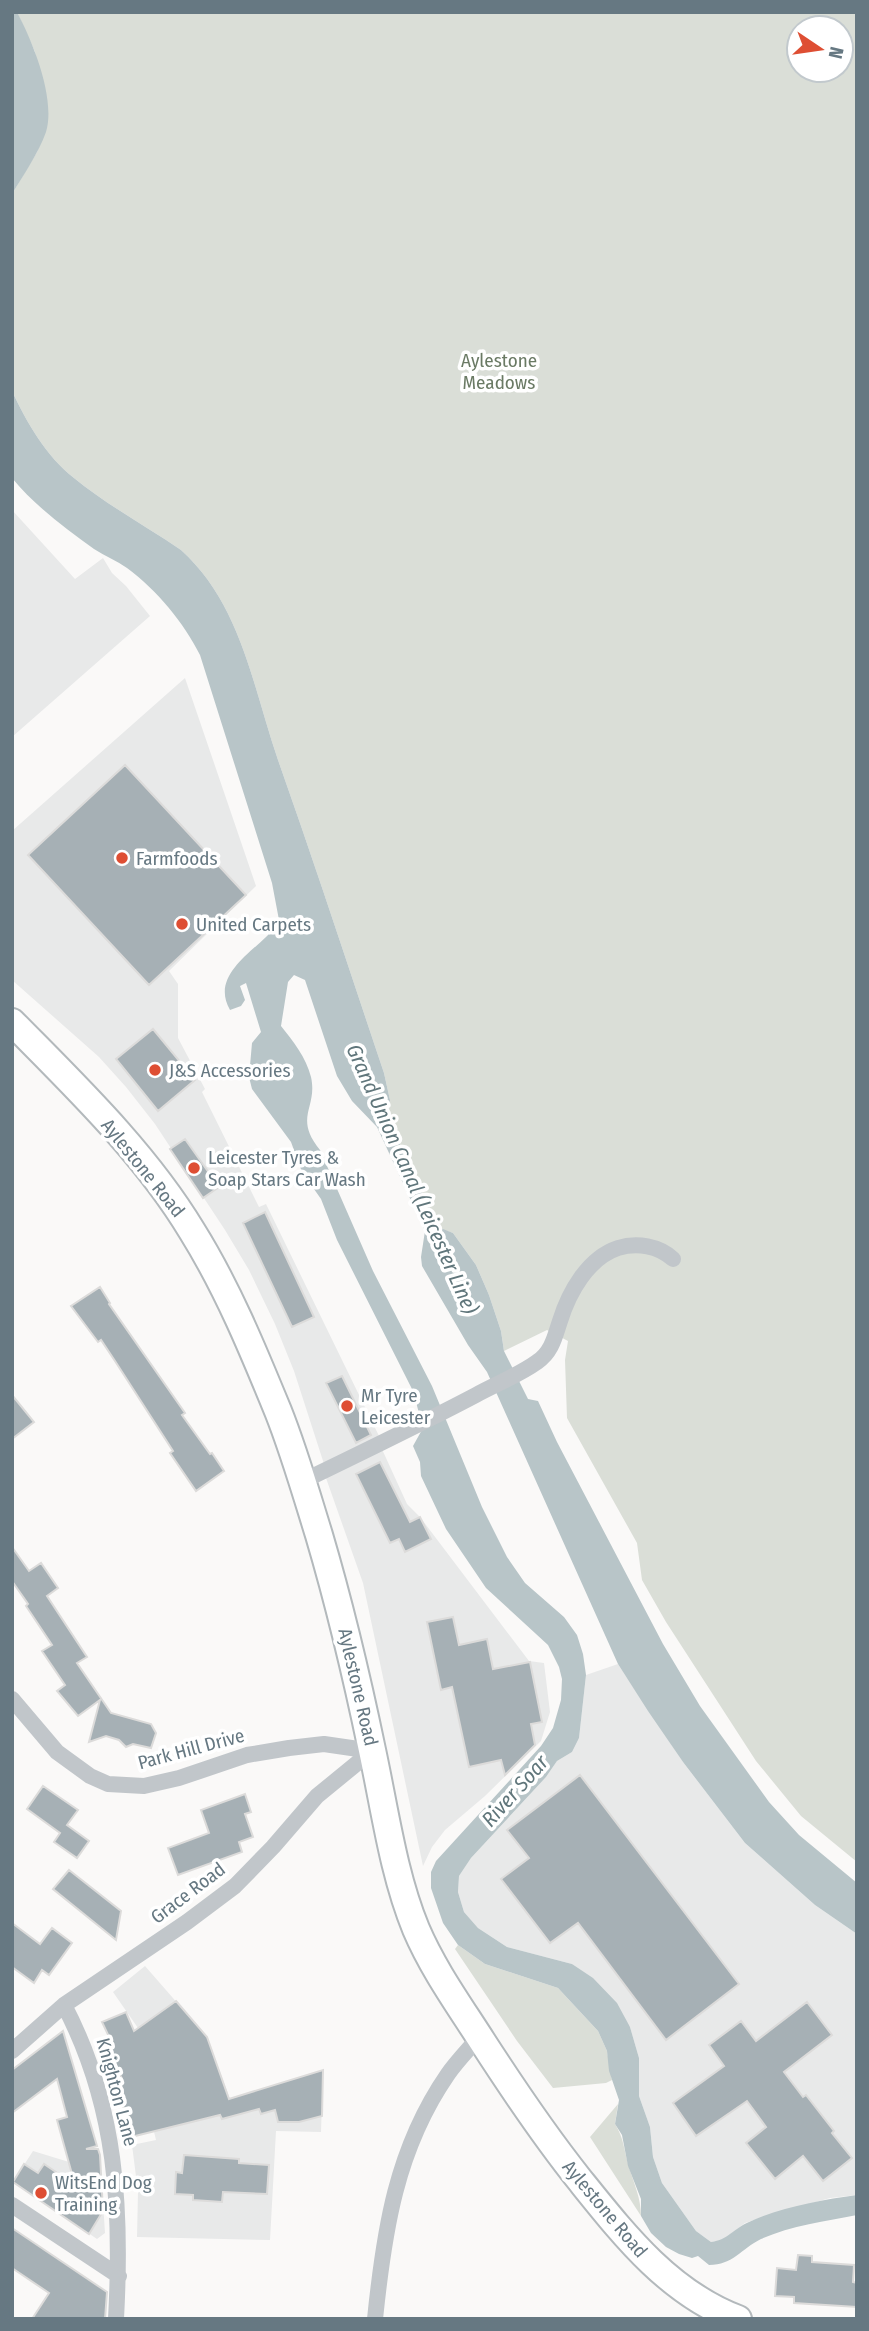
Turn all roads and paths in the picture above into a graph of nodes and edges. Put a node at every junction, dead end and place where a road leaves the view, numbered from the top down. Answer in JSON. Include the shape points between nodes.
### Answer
{"nodes":[{"id":1,"x":12,"y":1022,"type":"edge"},
{"id":2,"x":673,"y":1259,"type":"dead end"},
{"id":3,"x":303,"y":1481,"type":"junction"},
{"id":4,"x":12,"y":1699,"type":"edge"},
{"id":5,"x":373,"y":1751,"type":"junction"},
{"id":6,"x":64,"y":2005,"type":"junction"},
{"id":7,"x":479,"y":2037,"type":"junction"},
{"id":8,"x":12,"y":2051,"type":"edge"},
{"id":9,"x":12,"y":2205,"type":"edge"},
{"id":10,"x":118,"y":2276,"type":"junction"},
{"id":11,"x":116,"y":2319,"type":"edge"},
{"id":12,"x":375,"y":2319,"type":"edge"},
{"id":13,"x":738,"y":2319,"type":"edge"}],
"edges":[{"from":1,"to":3,"type":"main road","name":"Aylestone Road","via":[[144,1163],[192,1230],[232,1305]]},
{"from":2,"to":3,"type":"street","via":[[662,1249],[643,1245],[618,1248],[594,1263],[577,1282],[555,1340],[539,1361]]},
{"from":3,"to":5,"type":"main road","name":"Aylestone Road","via":[[342,1614]]},
{"from":4,"to":5,"type":"street","name":"Park Hill Drive","via":[[57,1752],[108,1784],[144,1786],[247,1755],[289,1748],[324,1744]]},
{"from":5,"to":6,"type":"street","name":"Grace Road","via":[[317,1796],[235,1886]]},
{"from":5,"to":7,"type":"main road","name":"Aylestone Road","via":[[391,1844],[415,1926]]},
{"from":6,"to":8,"type":"street","name":"Grace Road"},
{"from":6,"to":10,"type":"street","name":"Knighton Lane","via":[[80,2035],[114,2158]]},
{"from":7,"to":12,"type":"street","via":[[449,2073],[408,2152],[390,2206]]},
{"from":7,"to":13,"type":"main road","name":"Aylestone Road","via":[[542,2134],[630,2243],[673,2283]]},
{"from":9,"to":10,"type":"street"},
{"from":10,"to":11,"type":"street","name":"Knighton Lane"}]}
